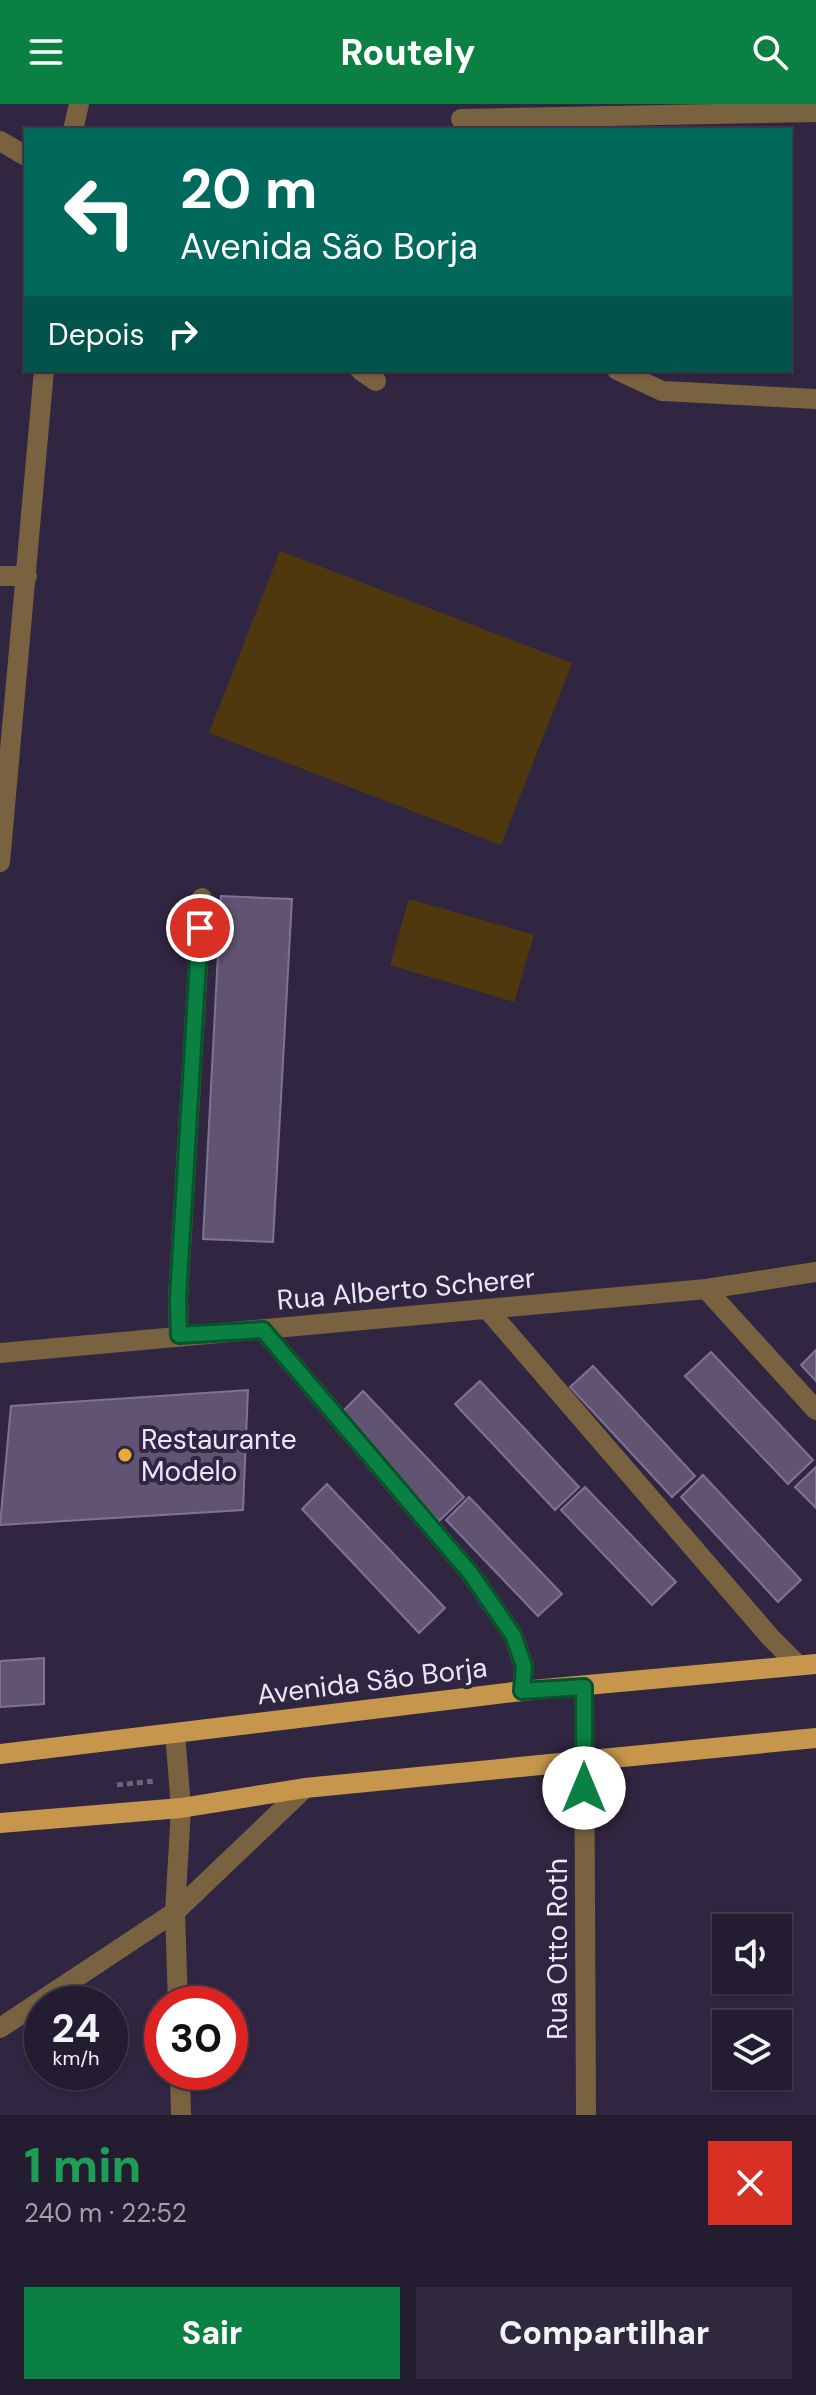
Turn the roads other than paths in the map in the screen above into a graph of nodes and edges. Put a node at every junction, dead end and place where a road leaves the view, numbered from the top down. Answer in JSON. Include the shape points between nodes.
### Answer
{"nodes":[{"id":1,"x":79,"y":104,"type":"edge"},
{"id":2,"x":816,"y":112,"type":"edge"},
{"id":3,"x":461,"y":118,"type":"edge"},
{"id":4,"x":73,"y":128,"type":"edge"},
{"id":5,"x":0,"y":141,"type":"edge"},
{"id":6,"x":24,"y":155,"type":"edge"},
{"id":7,"x":44,"y":372,"type":"edge"},
{"id":8,"x":621,"y":372,"type":"edge"},
{"id":9,"x":816,"y":399,"type":"edge"},
{"id":10,"x":0,"y":576,"type":"edge"},
{"id":11,"x":27,"y":576,"type":"junction"},
{"id":12,"x":0,"y":862,"type":"edge"},
{"id":13,"x":202,"y":898,"type":"dead end"},
{"id":14,"x":816,"y":1272,"type":"edge"},
{"id":15,"x":706,"y":1289,"type":"junction"},
{"id":16,"x":488,"y":1310,"type":"junction"},
{"id":17,"x":263,"y":1330,"type":"junction"},
{"id":18,"x":179,"y":1335,"type":"junction"},
{"id":19,"x":0,"y":1353,"type":"edge"},
{"id":20,"x":816,"y":1410,"type":"edge"},
{"id":21,"x":807,"y":1664,"type":"edge"},
{"id":22,"x":584,"y":1687,"type":"junction"},
{"id":23,"x":522,"y":1691,"type":"junction"},
{"id":24,"x":175,"y":1733,"type":"junction"},
{"id":25,"x":816,"y":1738,"type":"edge"},
{"id":26,"x":0,"y":1754,"type":"edge"},
{"id":27,"x":584,"y":1759,"type":"junction"},
{"id":28,"x":305,"y":1788,"type":"junction"},
{"id":29,"x":181,"y":1808,"type":"junction"},
{"id":30,"x":0,"y":1823,"type":"edge"},
{"id":31,"x":175,"y":1912,"type":"junction"},
{"id":32,"x":177,"y":1986,"type":"edge"},
{"id":33,"x":0,"y":2028,"type":"edge"},
{"id":34,"x":180,"y":2090,"type":"edge"},
{"id":35,"x":181,"y":2115,"type":"edge"},
{"id":36,"x":586,"y":2115,"type":"edge"}],
"edges":[{"from":1,"to":4,"type":"street"},
{"from":2,"to":3,"type":"street"},
{"from":5,"to":6,"type":"street"},
{"from":7,"to":11,"type":"street"},
{"from":8,"to":9,"type":"street","via":[[662,391]]},
{"from":10,"to":11,"type":"street"},
{"from":11,"to":12,"type":"street"},
{"from":13,"to":18,"type":"street"},
{"from":14,"to":15,"type":"street","name":"Rua Alberto Scherer"},
{"from":15,"to":16,"type":"street","name":"Rua Alberto Scherer"},
{"from":15,"to":20,"type":"street"},
{"from":16,"to":17,"type":"street","name":"Rua Alberto Scherer"},
{"from":16,"to":21,"type":"street"},
{"from":17,"to":18,"type":"street","name":"Rua Alberto Scherer"},
{"from":17,"to":23,"type":"street","via":[[471,1574],[513,1635],[524,1666]]},
{"from":18,"to":19,"type":"street","name":"Rua Alberto Scherer"},
{"from":21,"to":22,"type":"main road","name":"Avenida São Borja"},
{"from":22,"to":23,"type":"main road","name":"Avenida São Borja"},
{"from":22,"to":27,"type":"street","name":"Rua Otto Roth"},
{"from":23,"to":24,"type":"main road","name":"Avenida São Borja"},
{"from":24,"to":26,"type":"main road","name":"Avenida São Borja"},
{"from":24,"to":29,"type":"street"},
{"from":25,"to":27,"type":"main road"},
{"from":27,"to":28,"type":"main road"},
{"from":27,"to":36,"type":"street","name":"Rua Otto Roth"},
{"from":28,"to":29,"type":"main road"},
{"from":28,"to":31,"type":"street"},
{"from":29,"to":30,"type":"main road"},
{"from":29,"to":31,"type":"street"},
{"from":31,"to":32,"type":"street"},
{"from":31,"to":33,"type":"street"},
{"from":34,"to":35,"type":"street"}]}
